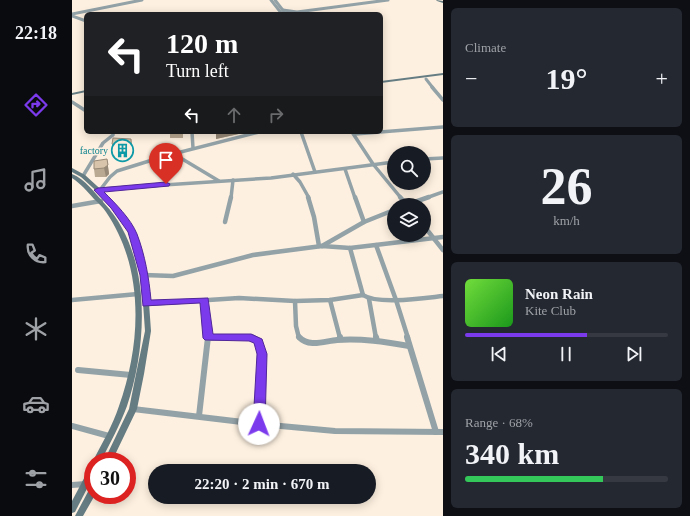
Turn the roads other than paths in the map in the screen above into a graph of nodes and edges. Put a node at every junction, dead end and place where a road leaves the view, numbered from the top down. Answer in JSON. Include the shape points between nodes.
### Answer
{"nodes":[{"id":1,"x":120,"y":0,"type":"edge"},
{"id":2,"x":142,"y":0,"type":"edge"},
{"id":3,"x":271,"y":0,"type":"edge"},
{"id":4,"x":275,"y":0,"type":"edge"},
{"id":5,"x":388,"y":0,"type":"edge"},
{"id":6,"x":438,"y":0,"type":"edge"},
{"id":7,"x":443,"y":2,"type":"edge"},
{"id":8,"x":125,"y":3,"type":"junction"},
{"id":9,"x":84,"y":12,"type":"edge"},
{"id":10,"x":85,"y":12,"type":"edge"},
{"id":11,"x":283,"y":12,"type":"edge"},
{"id":12,"x":297,"y":12,"type":"joint"},
{"id":13,"x":72,"y":15,"type":"edge"},
{"id":14,"x":84,"y":20,"type":"edge"},
{"id":15,"x":443,"y":75,"type":"edge"},
{"id":16,"x":426,"y":78,"type":"junction"},
{"id":17,"x":383,"y":83,"type":"edge"},
{"id":18,"x":383,"y":83,"type":"edge"},
{"id":19,"x":84,"y":90,"type":"edge"},
{"id":20,"x":72,"y":93,"type":"edge"},
{"id":21,"x":443,"y":100,"type":"edge"},
{"id":22,"x":72,"y":102,"type":"edge"},
{"id":23,"x":84,"y":110,"type":"edge"},
{"id":24,"x":443,"y":127,"type":"edge"},
{"id":25,"x":383,"y":131,"type":"edge"},
{"id":26,"x":114,"y":134,"type":"edge"},
{"id":27,"x":192,"y":134,"type":"edge"},
{"id":28,"x":246,"y":134,"type":"edge"},
{"id":29,"x":302,"y":134,"type":"edge"},
{"id":30,"x":354,"y":134,"type":"edge"},
{"id":31,"x":193,"y":148,"type":"junction"},
{"id":32,"x":174,"y":154,"type":"junction"},
{"id":33,"x":443,"y":158,"type":"edge"},
{"id":34,"x":431,"y":159,"type":"edge"},
{"id":35,"x":387,"y":163,"type":"edge"},
{"id":36,"x":373,"y":164,"type":"junction"},
{"id":37,"x":345,"y":169,"type":"junction"},
{"id":38,"x":72,"y":170,"type":"edge"},
{"id":39,"x":315,"y":172,"type":"junction"},
{"id":40,"x":293,"y":174,"type":"junction"},
{"id":41,"x":72,"y":176,"type":"edge"},
{"id":42,"x":83,"y":176,"type":"junction"},
{"id":43,"x":233,"y":180,"type":"junction"},
{"id":44,"x":220,"y":181,"type":"junction"},
{"id":45,"x":100,"y":190,"type":"junction"},
{"id":46,"x":443,"y":192,"type":"edge"},
{"id":47,"x":401,"y":198,"type":"edge"},
{"id":48,"x":426,"y":198,"type":"edge"},
{"id":49,"x":101,"y":201,"type":"junction"},
{"id":50,"x":72,"y":206,"type":"edge"},
{"id":51,"x":387,"y":213,"type":"edge"},
{"id":52,"x":225,"y":222,"type":"dead end"},
{"id":53,"x":364,"y":222,"type":"junction"},
{"id":54,"x":431,"y":234,"type":"edge"},
{"id":55,"x":443,"y":237,"type":"edge"},
{"id":56,"x":434,"y":238,"type":"junction"},
{"id":57,"x":376,"y":245,"type":"junction"},
{"id":58,"x":320,"y":246,"type":"junction"},
{"id":59,"x":350,"y":248,"type":"junction"},
{"id":60,"x":443,"y":250,"type":"edge"},
{"id":61,"x":144,"y":275,"type":"junction"},
{"id":62,"x":138,"y":294,"type":"junction"},
{"id":63,"x":363,"y":295,"type":"junction"},
{"id":64,"x":443,"y":296,"type":"edge"},
{"id":65,"x":369,"y":299,"type":"junction"},
{"id":66,"x":72,"y":300,"type":"edge"},
{"id":67,"x":205,"y":300,"type":"junction"},
{"id":68,"x":330,"y":300,"type":"junction"},
{"id":69,"x":396,"y":300,"type":"junction"},
{"id":70,"x":295,"y":301,"type":"junction"},
{"id":71,"x":147,"y":304,"type":"junction"},
{"id":72,"x":208,"y":338,"type":"junction"},
{"id":73,"x":340,"y":340,"type":"junction"},
{"id":74,"x":377,"y":341,"type":"junction"},
{"id":75,"x":409,"y":346,"type":"junction"},
{"id":76,"x":78,"y":370,"type":"dead end"},
{"id":77,"x":131,"y":375,"type":"junction"},
{"id":78,"x":133,"y":409,"type":"junction"},
{"id":79,"x":199,"y":416,"type":"junction"},
{"id":80,"x":259,"y":424,"type":"junction"},
{"id":81,"x":72,"y":426,"type":"edge"},
{"id":82,"x":436,"y":432,"type":"junction"},
{"id":83,"x":443,"y":432,"type":"edge"},
{"id":84,"x":109,"y":436,"type":"junction"},
{"id":85,"x":101,"y":452,"type":"edge"},
{"id":86,"x":112,"y":452,"type":"edge"},
{"id":87,"x":84,"y":484,"type":"edge"},
{"id":88,"x":72,"y":485,"type":"edge"},
{"id":89,"x":84,"y":488,"type":"edge"},
{"id":90,"x":85,"y":504,"type":"edge"},
{"id":91,"x":72,"y":509,"type":"edge"},
{"id":92,"x":79,"y":516,"type":"edge"}],
"edges":[{"from":1,"to":8,"type":"street"},
{"from":2,"to":8,"type":"street"},
{"from":3,"to":11,"type":"street"},
{"from":4,"to":11,"type":"street"},
{"from":5,"to":12,"type":"street"},
{"from":6,"to":7,"type":"main road"},
{"from":8,"to":10,"type":"street"},
{"from":9,"to":13,"type":"street"},
{"from":11,"to":12,"type":"street"},
{"from":13,"to":14,"type":"street"},
{"from":15,"to":16,"type":"main road"},
{"from":15,"to":18,"type":"main road"},
{"from":16,"to":17,"type":"main road"},
{"from":16,"to":21,"type":"street"},
{"from":19,"to":20,"type":"main road"},
{"from":22,"to":23,"type":"street"},
{"from":24,"to":25,"type":"street"},
{"from":26,"to":42,"type":"street","via":[[103,143]]},
{"from":27,"to":31,"type":"street"},
{"from":28,"to":31,"type":"street"},
{"from":29,"to":39,"type":"street"},
{"from":30,"to":36,"type":"street"},
{"from":31,"to":32,"type":"street"},
{"from":32,"to":44,"type":"street"},
{"from":32,"to":45,"type":"street","via":[[117,171]]},
{"from":33,"to":34,"type":"street"},
{"from":35,"to":36,"type":"street"},
{"from":36,"to":37,"type":"street"},
{"from":36,"to":47,"type":"street"},
{"from":37,"to":39,"type":"street"},
{"from":37,"to":53,"type":"street"},
{"from":38,"to":42,"type":"main road"},
{"from":39,"to":40,"type":"street"},
{"from":40,"to":43,"type":"street"},
{"from":40,"to":58,"type":"street","via":[[300,181],[313,207]]},
{"from":41,"to":49,"type":"main road"},
{"from":42,"to":45,"type":"main road"},
{"from":43,"to":44,"type":"street"},
{"from":43,"to":52,"type":"street","via":[[233,192]]},
{"from":44,"to":45,"type":"street"},
{"from":45,"to":61,"type":"main road","via":[[132,232]]},
{"from":46,"to":48,"type":"street"},
{"from":49,"to":50,"type":"street"},
{"from":49,"to":62,"type":"main road","via":[[116,221],[129,247]]},
{"from":51,"to":53,"type":"street"},
{"from":53,"to":58,"type":"street"},
{"from":54,"to":56,"type":"street"},
{"from":55,"to":56,"type":"street"},
{"from":56,"to":57,"type":"street"},
{"from":56,"to":60,"type":"street"},
{"from":57,"to":59,"type":"street"},
{"from":57,"to":69,"type":"street"},
{"from":58,"to":59,"type":"street"},
{"from":58,"to":61,"type":"street","via":[[253,255],[172,276]]},
{"from":59,"to":63,"type":"street"},
{"from":61,"to":71,"type":"main road"},
{"from":62,"to":66,"type":"street"},
{"from":62,"to":77,"type":"main road","via":[[139,332]]},
{"from":63,"to":65,"type":"street"},
{"from":63,"to":68,"type":"street"},
{"from":64,"to":69,"type":"street"},
{"from":65,"to":69,"type":"street"},
{"from":65,"to":74,"type":"street"},
{"from":67,"to":70,"type":"street","via":[[239,298]]},
{"from":67,"to":71,"type":"street"},
{"from":67,"to":72,"type":"street"},
{"from":68,"to":70,"type":"street"},
{"from":68,"to":73,"type":"street"},
{"from":69,"to":75,"type":"street"},
{"from":70,"to":73,"type":"street","via":[[298,337],[304,342],[311,343]]},
{"from":71,"to":78,"type":"main road","via":[[148,331]]},
{"from":72,"to":79,"type":"street"},
{"from":72,"to":80,"type":"street","via":[[251,337],[259,341],[262,354]]},
{"from":73,"to":74,"type":"street"},
{"from":74,"to":75,"type":"street"},
{"from":75,"to":82,"type":"street"},
{"from":76,"to":77,"type":"street"},
{"from":77,"to":84,"type":"main road","via":[[123,405]]},
{"from":78,"to":79,"type":"street"},
{"from":78,"to":86,"type":"main road"},
{"from":79,"to":80,"type":"street"},
{"from":80,"to":82,"type":"street","via":[[335,431]]},
{"from":81,"to":84,"type":"street"},
{"from":82,"to":83,"type":"street"},
{"from":84,"to":85,"type":"main road"},
{"from":87,"to":88,"type":"street"},
{"from":89,"to":91,"type":"main road"},
{"from":90,"to":92,"type":"main road"}]}
